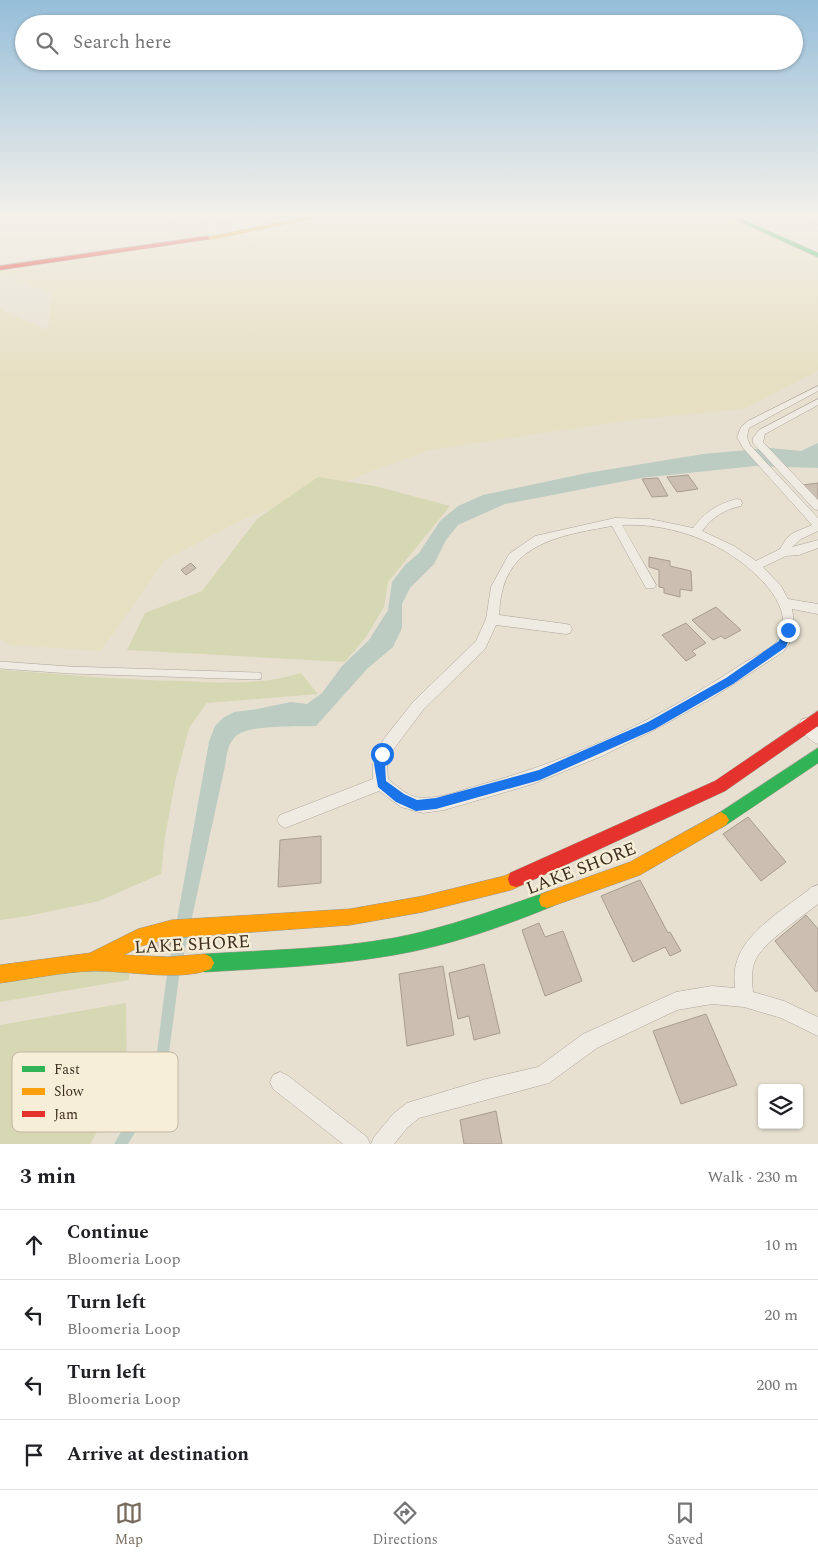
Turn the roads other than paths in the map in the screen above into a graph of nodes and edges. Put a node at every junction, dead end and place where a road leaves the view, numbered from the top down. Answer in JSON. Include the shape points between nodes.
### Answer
{"nodes":[{"id":1,"x":818,"y":388,"type":"edge"},
{"id":2,"x":818,"y":402,"type":"edge"},
{"id":3,"x":758,"y":440,"type":"junction"},
{"id":4,"x":744,"y":441,"type":"junction"},
{"id":5,"x":737,"y":503,"type":"dead end"},
{"id":6,"x":818,"y":506,"type":"edge"},
{"id":7,"x":615,"y":522,"type":"junction"},
{"id":8,"x":818,"y":526,"type":"edge"},
{"id":9,"x":695,"y":532,"type":"junction"},
{"id":10,"x":818,"y":544,"type":"edge"},
{"id":11,"x":784,"y":552,"type":"junction"},
{"id":12,"x":756,"y":566,"type":"junction"},
{"id":13,"x":650,"y":585,"type":"dead end"},
{"id":14,"x":786,"y":604,"type":"junction"},
{"id":15,"x":818,"y":608,"type":"edge"},
{"id":16,"x":492,"y":619,"type":"junction"},
{"id":17,"x":566,"y":629,"type":"dead end"},
{"id":18,"x":0,"y":665,"type":"edge"},
{"id":19,"x":258,"y":676,"type":"dead end"},
{"id":20,"x":812,"y":722,"type":"edge"},
{"id":21,"x":818,"y":737,"type":"edge"},
{"id":22,"x":818,"y":755,"type":"edge"},
{"id":23,"x":381,"y":783,"type":"junction"},
{"id":24,"x":285,"y":820,"type":"dead end"},
{"id":25,"x":818,"y":893,"type":"edge"},
{"id":26,"x":92,"y":962,"type":"junction"},
{"id":27,"x":0,"y":974,"type":"edge"},
{"id":28,"x":744,"y":998,"type":"junction"},
{"id":29,"x":818,"y":1027,"type":"edge"},
{"id":30,"x":280,"y":1082,"type":"dead end"},
{"id":31,"x":360,"y":1144,"type":"edge"},
{"id":32,"x":381,"y":1144,"type":"edge"}],
"edges":[{"from":1,"to":4,"type":"street","via":[[745,427]]},
{"from":2,"to":3,"type":"street","via":[[762,432]]},
{"from":3,"to":4,"type":"street"},
{"from":3,"to":6,"type":"street"},
{"from":4,"to":8,"type":"street"},
{"from":5,"to":9,"type":"street","via":[[719,507]]},
{"from":7,"to":9,"type":"street","via":[[656,524]]},
{"from":7,"to":13,"type":"street"},
{"from":7,"to":16,"type":"street","via":[[539,539],[513,557],[497,587]]},
{"from":8,"to":11,"type":"street","via":[[794,537]]},
{"from":9,"to":12,"type":"street"},
{"from":10,"to":11,"type":"street"},
{"from":11,"to":12,"type":"street"},
{"from":12,"to":14,"type":"street","via":[[774,584]]},
{"from":14,"to":15,"type":"street"},
{"from":14,"to":23,"type":"street","via":[[788,630],[783,644],[730,681],[652,726],[540,775],[436,804],[416,805],[400,798]]},
{"from":16,"to":17,"type":"street"},
{"from":16,"to":23,"type":"street","via":[[480,645],[418,706],[388,745],[380,764]]},
{"from":18,"to":19,"type":"lane"},
{"from":20,"to":21,"type":"street"},
{"from":20,"to":26,"type":"street","name":"LAKE SHORE","via":[[720,786],[505,884],[350,917],[172,929],[138,938]]},
{"from":22,"to":26,"type":"street","name":"LAKE SHORE","via":[[736,812],[634,869],[493,919],[418,941],[349,952],[168,966]]},
{"from":23,"to":24,"type":"street"},
{"from":25,"to":28,"type":"street","via":[[750,951],[744,969]]},
{"from":26,"to":27,"type":"street"},
{"from":28,"to":29,"type":"street","via":[[784,1010]]},
{"from":28,"to":32,"type":"street","via":[[712,995],[676,1000],[590,1041],[542,1076],[486,1088],[414,1110]]},
{"from":30,"to":31,"type":"street"}]}
